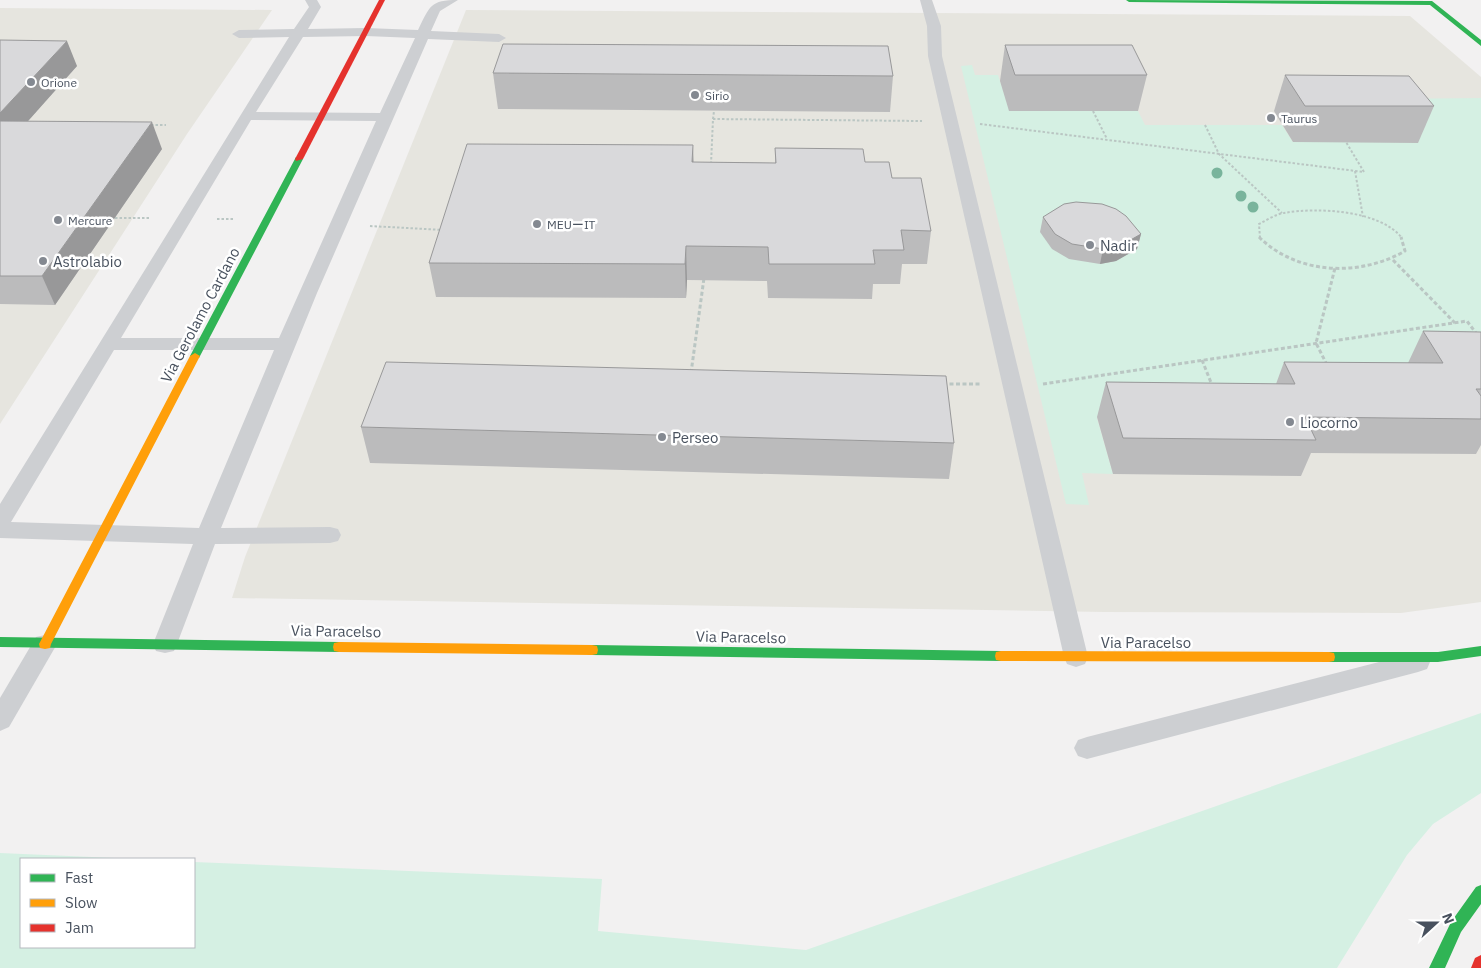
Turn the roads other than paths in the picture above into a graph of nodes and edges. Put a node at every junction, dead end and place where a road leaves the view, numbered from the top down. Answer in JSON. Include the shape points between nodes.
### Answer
{"nodes":[{"id":1,"x":311,"y":0,"type":"edge"},
{"id":2,"x":382,"y":0,"type":"edge"},
{"id":3,"x":452,"y":0,"type":"edge"},
{"id":4,"x":926,"y":0,"type":"edge"},
{"id":5,"x":1129,"y":0,"type":"edge"},
{"id":6,"x":1430,"y":2,"type":"edge"},
{"id":7,"x":366,"y":32,"type":"junction"},
{"id":8,"x":298,"y":33,"type":"junction"},
{"id":9,"x":239,"y":34,"type":"dead end"},
{"id":10,"x":423,"y":34,"type":"junction"},
{"id":11,"x":499,"y":38,"type":"dead end"},
{"id":12,"x":1481,"y":44,"type":"edge"},
{"id":13,"x":246,"y":116,"type":"junction"},
{"id":14,"x":320,"y":116,"type":"junction"},
{"id":15,"x":386,"y":117,"type":"junction"},
{"id":16,"x":109,"y":344,"type":"junction"},
{"id":17,"x":202,"y":344,"type":"junction"},
{"id":18,"x":286,"y":344,"type":"junction"},
{"id":19,"x":0,"y":522,"type":"edge"},
{"id":20,"x":0,"y":530,"type":"edge"},
{"id":21,"x":104,"y":532,"type":"junction"},
{"id":22,"x":330,"y":535,"type":"dead end"},
{"id":23,"x":206,"y":536,"type":"junction"},
{"id":24,"x":0,"y":642,"type":"edge"},
{"id":25,"x":44,"y":644,"type":"junction"},
{"id":26,"x":165,"y":644,"type":"junction"},
{"id":27,"x":1481,"y":651,"type":"edge"},
{"id":28,"x":1076,"y":657,"type":"junction"},
{"id":29,"x":1438,"y":657,"type":"junction"},
{"id":30,"x":0,"y":720,"type":"edge"},
{"id":31,"x":1086,"y":748,"type":"dead end"},
{"id":32,"x":1481,"y":892,"type":"edge"},
{"id":33,"x":1481,"y":963,"type":"edge"},
{"id":34,"x":1437,"y":968,"type":"edge"},
{"id":35,"x":1479,"y":968,"type":"edge"}],
"edges":[{"from":1,"to":8,"type":"lane","via":[[315,7]]},
{"from":2,"to":7,"type":"main road","name":"Via Gerolamo Cardano"},
{"from":3,"to":10,"type":"lane","via":[[435,8]]},
{"from":4,"to":28,"type":"lane","via":[[934,26],[936,56],[950,121]]},
{"from":5,"to":6,"type":"main road"},
{"from":6,"to":12,"type":"main road"},
{"from":7,"to":8,"type":"lane"},
{"from":7,"to":10,"type":"lane"},
{"from":7,"to":14,"type":"main road","name":"Via Gerolamo Cardano"},
{"from":8,"to":9,"type":"lane"},
{"from":8,"to":13,"type":"lane"},
{"from":10,"to":11,"type":"lane"},
{"from":10,"to":15,"type":"lane"},
{"from":13,"to":14,"type":"lane"},
{"from":13,"to":16,"type":"lane"},
{"from":14,"to":15,"type":"lane"},
{"from":14,"to":17,"type":"main road","name":"Via Gerolamo Cardano"},
{"from":15,"to":18,"type":"lane"},
{"from":16,"to":17,"type":"lane"},
{"from":16,"to":19,"type":"lane"},
{"from":17,"to":18,"type":"lane"},
{"from":17,"to":21,"type":"main road","name":"Via Gerolamo Cardano"},
{"from":18,"to":23,"type":"lane"},
{"from":20,"to":21,"type":"lane"},
{"from":21,"to":23,"type":"lane"},
{"from":21,"to":25,"type":"main road","name":"Via Gerolamo Cardano"},
{"from":22,"to":23,"type":"lane"},
{"from":23,"to":26,"type":"lane"},
{"from":24,"to":25,"type":"main road","name":"Via Paracelso"},
{"from":25,"to":26,"type":"main road","name":"Via Paracelso"},
{"from":25,"to":30,"type":"lane"},
{"from":26,"to":28,"type":"main road","name":"Via Paracelso"},
{"from":27,"to":29,"type":"main road","name":"Via Paracelso"},
{"from":28,"to":29,"type":"main road","name":"Via Paracelso"},
{"from":29,"to":31,"type":"lane"},
{"from":32,"to":34,"type":"main road","via":[[1456,927]]},
{"from":33,"to":35,"type":"main road"}]}
